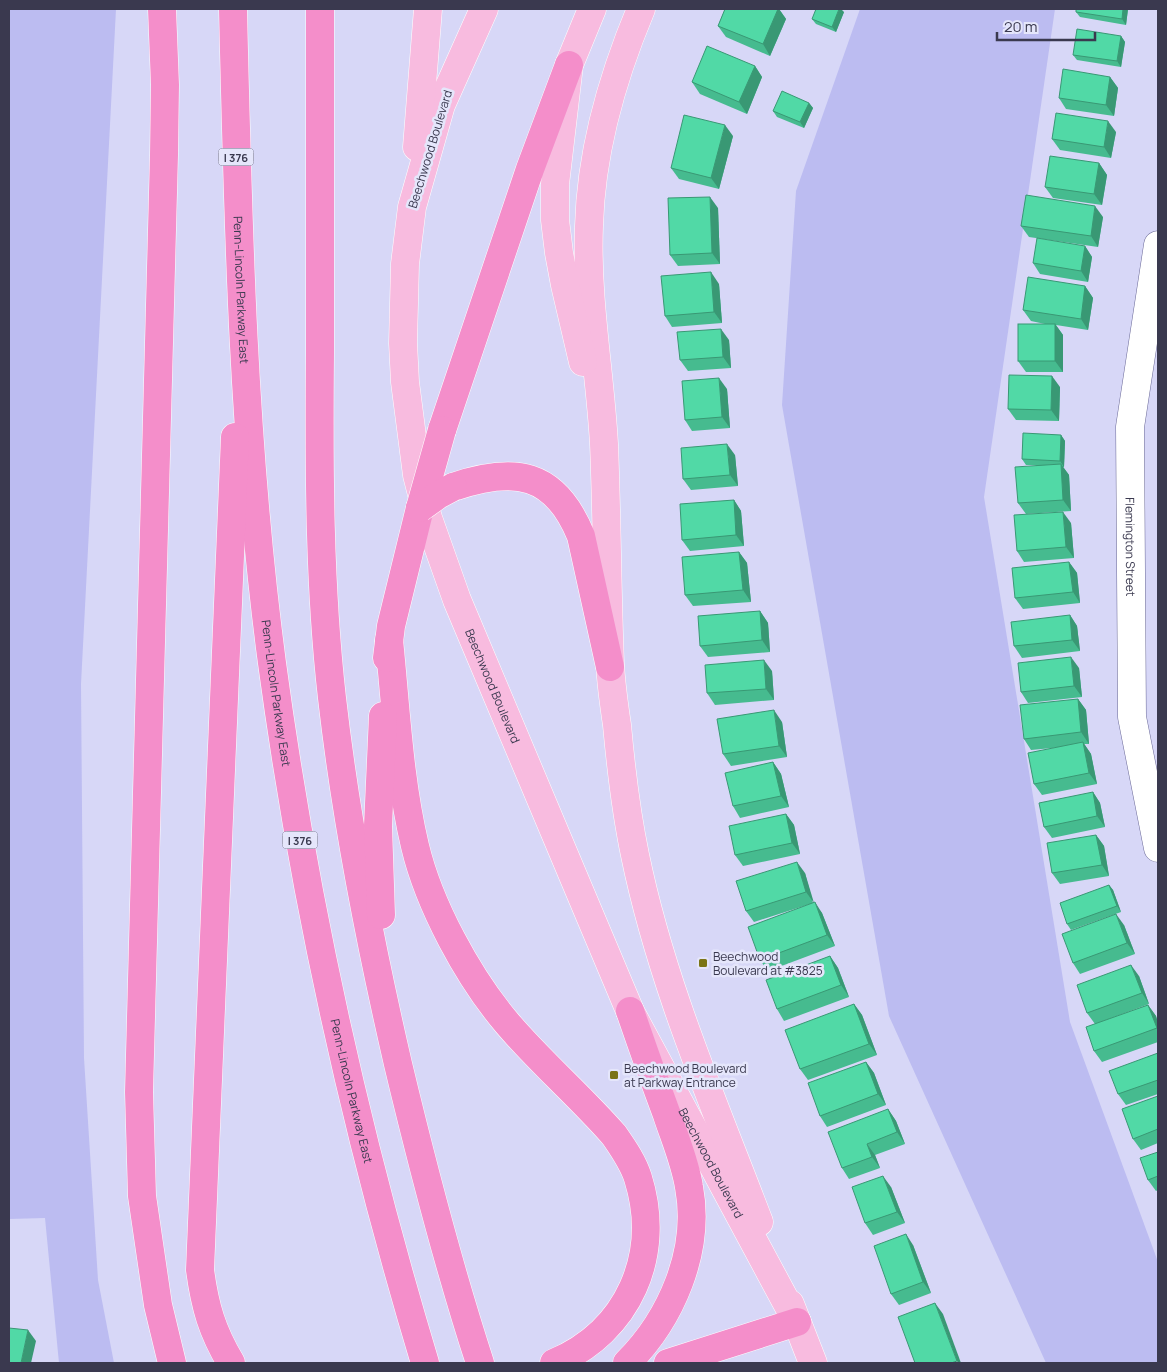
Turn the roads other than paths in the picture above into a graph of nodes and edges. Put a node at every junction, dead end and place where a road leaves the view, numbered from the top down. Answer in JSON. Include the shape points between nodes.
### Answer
{"nodes":[{"id":1,"x":162,"y":9,"type":"edge"},
{"id":2,"x":232,"y":9,"type":"edge"},
{"id":3,"x":320,"y":9,"type":"edge"},
{"id":4,"x":428,"y":9,"type":"edge"},
{"id":5,"x":484,"y":9,"type":"edge"},
{"id":6,"x":592,"y":9,"type":"edge"},
{"id":7,"x":641,"y":9,"type":"edge"},
{"id":8,"x":569,"y":64,"type":"junction"},
{"id":9,"x":412,"y":207,"type":"junction"},
{"id":10,"x":1158,"y":245,"type":"edge"},
{"id":11,"x":241,"y":306,"type":"junction"},
{"id":12,"x":604,"y":443,"type":"junction"},
{"id":13,"x":420,"y":508,"type":"junction"},
{"id":14,"x":390,"y":633,"type":"junction"},
{"id":15,"x":610,"y":667,"type":"junction"},
{"id":16,"x":1158,"y":848,"type":"edge"},
{"id":17,"x":385,"y":1004,"type":"junction"},
{"id":18,"x":630,"y":1011,"type":"junction"},
{"id":19,"x":797,"y":1322,"type":"junction"},
{"id":20,"x":172,"y":1363,"type":"edge"},
{"id":21,"x":231,"y":1363,"type":"edge"},
{"id":22,"x":425,"y":1363,"type":"edge"},
{"id":23,"x":480,"y":1363,"type":"edge"},
{"id":24,"x":554,"y":1363,"type":"edge"},
{"id":25,"x":627,"y":1363,"type":"edge"},
{"id":26,"x":668,"y":1363,"type":"edge"},
{"id":27,"x":813,"y":1363,"type":"edge"}],
"edges":[{"from":1,"to":20,"type":"highway","via":[[164,155],[138,1092],[144,1214],[158,1305]]},
{"from":2,"to":11,"type":"highway","name":"Penn-Lincoln Parkway East","number":"I 376"},
{"from":3,"to":17,"type":"highway","via":[[319,469],[325,600],[342,772],[361,889]]},
{"from":4,"to":9,"type":"main road"},
{"from":5,"to":9,"type":"main road","name":"Beechwood Boulevard","via":[[441,105]]},
{"from":6,"to":8,"type":"main road"},
{"from":7,"to":12,"type":"main road","name":"Beechwood Boulevard","via":[[616,71],[606,107],[590,206],[589,265]]},
{"from":8,"to":12,"type":"main road","via":[[555,184],[555,220],[565,285]]},
{"from":8,"to":13,"type":"highway","bridge":true,"via":[[442,430]]},
{"from":9,"to":18,"type":"main road","name":"Beechwood Boulevard","via":[[405,264],[403,343],[410,426],[417,475],[428,518],[457,600]]},
{"from":10,"to":16,"type":"street","name":"Flemington Street","via":[[1130,427],[1132,717]]},
{"from":11,"to":21,"type":"highway","via":[[200,1246],[203,1295],[219,1344]]},
{"from":11,"to":22,"type":"highway","name":"Penn-Lincoln Parkway East","number":"I 376","via":[[257,532],[289,781],[310,899],[360,1131]]},
{"from":12,"to":15,"type":"main road","name":"Beechwood Boulevard"},
{"from":13,"to":14,"type":"highway"},
{"from":13,"to":15,"type":"highway","bridge":true,"via":[[453,487],[493,476],[531,479],[548,488],[562,501],[581,536]]},
{"from":14,"to":17,"type":"highway","via":[[384,683],[378,826]]},
{"from":14,"to":24,"type":"highway","via":[[409,817],[425,878],[437,908],[470,970],[506,1022],[614,1135],[637,1176],[643,1199],[645,1245],[640,1270],[630,1294],[618,1316],[602,1334],[583,1349]]},
{"from":15,"to":19,"type":"main road","name":"Beechwood Boulevard","via":[[634,852],[660,956]]},
{"from":17,"to":23,"type":"highway","via":[[441,1232]]},
{"from":18,"to":19,"type":"main road","name":"Beechwood Boulevard"},
{"from":18,"to":25,"type":"highway","via":[[684,1162],[691,1214],[684,1269],[673,1298],[657,1328]]},
{"from":19,"to":26,"type":"highway"},
{"from":19,"to":27,"type":"main road","name":"Beechwood Boulevard"}]}
